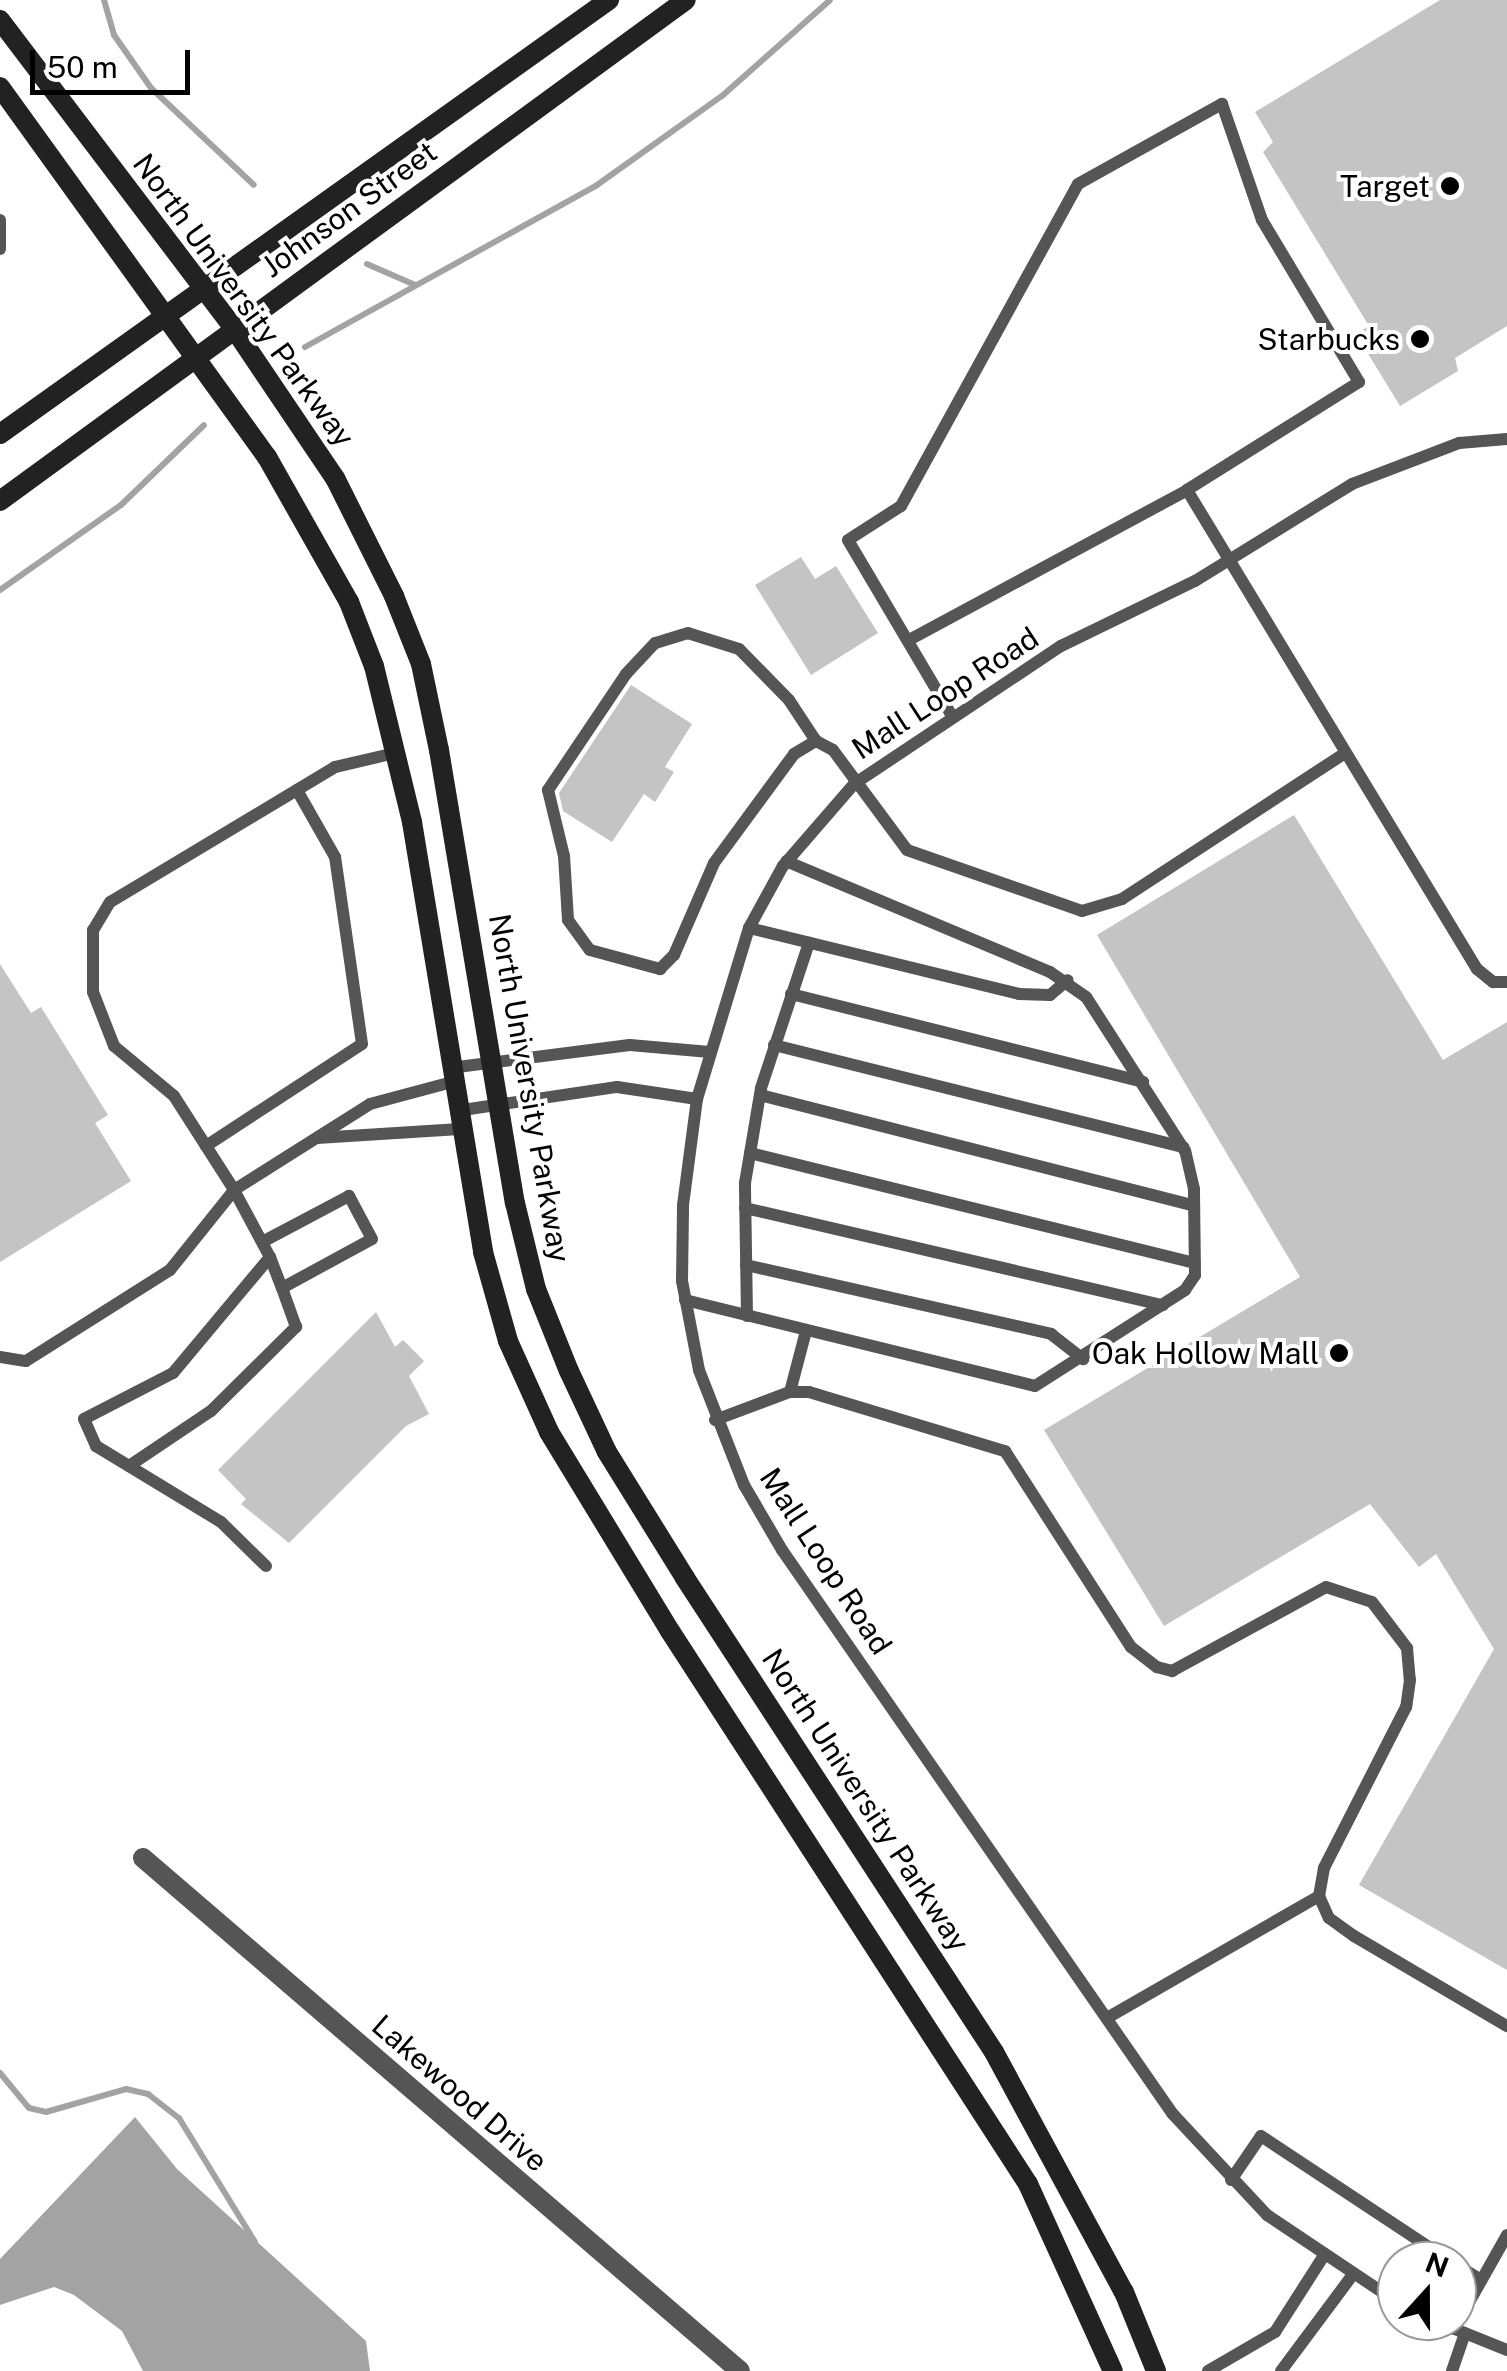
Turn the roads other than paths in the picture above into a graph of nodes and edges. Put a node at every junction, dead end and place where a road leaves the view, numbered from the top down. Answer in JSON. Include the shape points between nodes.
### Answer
{"nodes":[{"id":1,"x":609,"y":0,"type":"edge"},
{"id":2,"x":686,"y":0,"type":"edge"},
{"id":3,"x":0,"y":20,"type":"edge"},
{"id":4,"x":0,"y":87,"type":"edge"},
{"id":5,"x":0,"y":220,"type":"edge"},
{"id":6,"x":0,"y":249,"type":"edge"},
{"id":7,"x":203,"y":290,"type":"junction"},
{"id":8,"x":160,"y":316,"type":"junction"},
{"id":9,"x":235,"y":330,"type":"junction"},
{"id":10,"x":195,"y":360,"type":"junction"},
{"id":11,"x":0,"y":434,"type":"edge"},
{"id":12,"x":1507,"y":439,"type":"edge"},
{"id":13,"x":1187,"y":490,"type":"junction"},
{"id":14,"x":0,"y":501,"type":"edge"},
{"id":15,"x":1229,"y":560,"type":"junction"},
{"id":16,"x":909,"y":640,"type":"junction"},
{"id":17,"x":952,"y":716,"type":"junction"},
{"id":18,"x":816,"y":742,"type":"junction"},
{"id":19,"x":395,"y":753,"type":"junction"},
{"id":20,"x":1344,"y":754,"type":"junction"},
{"id":21,"x":854,"y":784,"type":"junction"},
{"id":22,"x":297,"y":790,"type":"junction"},
{"id":23,"x":786,"y":861,"type":"junction"},
{"id":24,"x":749,"y":928,"type":"junction"},
{"id":25,"x":809,"y":942,"type":"junction"},
{"id":26,"x":1068,"y":980,"type":"junction"},
{"id":27,"x":1507,"y":982,"type":"edge"},
{"id":28,"x":791,"y":994,"type":"junction"},
{"id":29,"x":774,"y":1044,"type":"junction"},
{"id":30,"x":710,"y":1052,"type":"junction"},
{"id":31,"x":492,"y":1063,"type":"junction"},
{"id":32,"x":451,"y":1075,"type":"junction"},
{"id":33,"x":1143,"y":1082,"type":"junction"},
{"id":34,"x":760,"y":1095,"type":"junction"},
{"id":35,"x":697,"y":1099,"type":"junction"},
{"id":36,"x":498,"y":1106,"type":"junction"},
{"id":37,"x":458,"y":1120,"type":"junction"},
{"id":38,"x":314,"y":1138,"type":"junction"},
{"id":39,"x":206,"y":1146,"type":"junction"},
{"id":40,"x":1183,"y":1148,"type":"junction"},
{"id":41,"x":750,"y":1153,"type":"junction"},
{"id":42,"x":234,"y":1190,"type":"junction"},
{"id":43,"x":1194,"y":1206,"type":"junction"},
{"id":44,"x":745,"y":1208,"type":"junction"},
{"id":45,"x":262,"y":1242,"type":"junction"},
{"id":46,"x":270,"y":1257,"type":"junction"},
{"id":47,"x":1194,"y":1263,"type":"junction"},
{"id":48,"x":746,"y":1266,"type":"junction"},
{"id":49,"x":282,"y":1288,"type":"junction"},
{"id":50,"x":685,"y":1300,"type":"junction"},
{"id":51,"x":1163,"y":1305,"type":"junction"},
{"id":52,"x":747,"y":1316,"type":"junction"},
{"id":53,"x":806,"y":1331,"type":"junction"},
{"id":54,"x":0,"y":1357,"type":"edge"},
{"id":55,"x":1084,"y":1359,"type":"junction"},
{"id":56,"x":790,"y":1392,"type":"junction"},
{"id":57,"x":715,"y":1420,"type":"junction"},
{"id":58,"x":129,"y":1466,"type":"junction"},
{"id":59,"x":266,"y":1566,"type":"dead end"},
{"id":60,"x":143,"y":1858,"type":"dead end"},
{"id":61,"x":1319,"y":1896,"type":"junction"},
{"id":62,"x":1107,"y":2018,"type":"junction"},
{"id":63,"x":1507,"y":2026,"type":"edge"},
{"id":64,"x":1231,"y":2180,"type":"junction"},
{"id":65,"x":1507,"y":2236,"type":"edge"},
{"id":66,"x":1420,"y":2241,"type":"edge"},
{"id":67,"x":1323,"y":2257,"type":"junction"},
{"id":68,"x":1352,"y":2277,"type":"junction"},
{"id":69,"x":1477,"y":2278,"type":"edge"},
{"id":70,"x":1481,"y":2280,"type":"junction"},
{"id":71,"x":1477,"y":2290,"type":"edge"},
{"id":72,"x":1377,"y":2291,"type":"edge"},
{"id":73,"x":1477,"y":2339,"type":"edge"},
{"id":74,"x":1458,"y":2341,"type":"edge"},
{"id":75,"x":1507,"y":2350,"type":"edge"},
{"id":76,"x":740,"y":2371,"type":"edge"},
{"id":77,"x":1113,"y":2371,"type":"edge"},
{"id":78,"x":1156,"y":2371,"type":"edge"},
{"id":79,"x":1208,"y":2371,"type":"edge"},
{"id":80,"x":1280,"y":2371,"type":"edge"},
{"id":81,"x":1452,"y":2371,"type":"edge"}],
"edges":[{"from":1,"to":7,"type":"main road","name":"Johnson Street"},
{"from":2,"to":9,"type":"main road","name":"Johnson Street"},
{"from":3,"to":7,"type":"main road","name":"North University Parkway"},
{"from":4,"to":8,"type":"main road"},
{"from":5,"to":6,"type":"lane"},
{"from":7,"to":8,"type":"main road","name":"Johnson Street"},
{"from":7,"to":9,"type":"main road","name":"North University Parkway"},
{"from":8,"to":10,"type":"main road"},
{"from":8,"to":11,"type":"main road","name":"Johnson Street"},
{"from":9,"to":10,"type":"main road","name":"Johnson Street"},
{"from":9,"to":31,"type":"main road","name":"North University Parkway","via":[[335,478],[422,664]]},
{"from":10,"to":14,"type":"main road","name":"Johnson Street"},
{"from":10,"to":19,"type":"main road","via":[[317,538],[374,666]]},
{"from":12,"to":15,"type":"lane","name":"Mall Loop Road","via":[[1459,443],[1352,484]]},
{"from":13,"to":15,"type":"lane"},
{"from":13,"to":16,"type":"lane"},
{"from":13,"to":16,"type":"lane","via":[[1358,382],[1262,220],[1222,104],[1078,184],[901,506],[848,540]]},
{"from":15,"to":17,"type":"lane","name":"Mall Loop Road","via":[[1061,646]]},
{"from":15,"to":20,"type":"lane"},
{"from":16,"to":17,"type":"lane"},
{"from":17,"to":21,"type":"lane","name":"Mall Loop Road"},
{"from":18,"to":18,"type":"lane","via":[[794,754],[714,862],[674,955],[660,970],[590,950],[568,920],[564,856],[548,790],[626,674],[655,643],[688,632],[738,650],[789,700]]},
{"from":18,"to":21,"type":"lane","via":[[833,750]]},
{"from":19,"to":22,"type":"lane","via":[[336,767]]},
{"from":19,"to":32,"type":"main road"},
{"from":20,"to":21,"type":"lane","via":[[1122,899],[1082,911],[907,850]]},
{"from":20,"to":27,"type":"lane","via":[[1476,969],[1493,982]]},
{"from":21,"to":23,"type":"lane","name":"Mall Loop Road"},
{"from":22,"to":39,"type":"lane","via":[[336,857],[362,1044]]},
{"from":22,"to":39,"type":"lane","via":[[110,902],[93,930],[94,992],[114,1046],[174,1096]]},
{"from":23,"to":24,"type":"lane","name":"Mall Loop Road"},
{"from":23,"to":26,"type":"lane"},
{"from":24,"to":25,"type":"lane"},
{"from":24,"to":30,"type":"lane","name":"Mall Loop Road"},
{"from":25,"to":26,"type":"lane","via":[[1036,997]]},
{"from":25,"to":28,"type":"lane"},
{"from":26,"to":33,"type":"lane","via":[[1110,1028]]},
{"from":28,"to":29,"type":"lane"},
{"from":28,"to":33,"type":"lane"},
{"from":29,"to":34,"type":"lane"},
{"from":29,"to":40,"type":"lane"},
{"from":30,"to":31,"type":"lane","via":[[630,1044]]},
{"from":30,"to":35,"type":"lane","name":"Mall Loop Road"},
{"from":31,"to":32,"type":"lane"},
{"from":31,"to":36,"type":"main road","name":"North University Parkway"},
{"from":32,"to":37,"type":"main road"},
{"from":32,"to":38,"type":"lane","via":[[370,1104]]},
{"from":33,"to":40,"type":"lane"},
{"from":34,"to":41,"type":"lane"},
{"from":34,"to":43,"type":"lane"},
{"from":35,"to":36,"type":"lane","via":[[616,1088]]},
{"from":35,"to":50,"type":"lane","name":"Mall Loop Road","via":[[683,1206]]},
{"from":36,"to":37,"type":"lane"},
{"from":36,"to":78,"type":"main road","name":"North University Parkway","via":[[536,1288],[607,1452],[994,2052],[1124,2292]]},
{"from":37,"to":38,"type":"lane"},
{"from":37,"to":77,"type":"main road","via":[[508,1341],[549,1432],[1028,2184]]},
{"from":38,"to":42,"type":"lane"},
{"from":39,"to":42,"type":"lane"},
{"from":40,"to":43,"type":"lane"},
{"from":41,"to":44,"type":"lane"},
{"from":41,"to":47,"type":"lane"},
{"from":42,"to":45,"type":"lane"},
{"from":42,"to":54,"type":"lane","via":[[170,1270],[26,1361]]},
{"from":43,"to":47,"type":"lane"},
{"from":44,"to":48,"type":"lane"},
{"from":44,"to":51,"type":"lane"},
{"from":45,"to":46,"type":"lane"},
{"from":45,"to":49,"type":"lane","via":[[349,1196],[372,1239]]},
{"from":46,"to":49,"type":"lane"},
{"from":46,"to":58,"type":"lane","via":[[173,1373],[84,1419],[96,1446]]},
{"from":47,"to":51,"type":"lane","via":[[1185,1290]]},
{"from":48,"to":52,"type":"lane"},
{"from":48,"to":55,"type":"lane","via":[[1051,1334]]},
{"from":49,"to":58,"type":"lane","via":[[296,1327],[210,1411]]},
{"from":50,"to":52,"type":"lane"},
{"from":50,"to":57,"type":"lane","name":"Mall Loop Road"},
{"from":51,"to":55,"type":"lane"},
{"from":52,"to":53,"type":"lane"},
{"from":53,"to":55,"type":"lane","via":[[1036,1386]]},
{"from":53,"to":56,"type":"lane"},
{"from":56,"to":57,"type":"lane"},
{"from":56,"to":61,"type":"lane","via":[[850,1402],[1005,1450],[1131,1647],[1157,1667],[1172,1671],[1326,1587],[1354,1591],[1374,1605],[1408,1648],[1406,1707],[1331,1853]]},
{"from":57,"to":62,"type":"lane","name":"Mall Loop Road","via":[[782,1550]]},
{"from":58,"to":59,"type":"lane","via":[[221,1522]]},
{"from":60,"to":76,"type":"street","name":"Lakewood Drive"},
{"from":61,"to":62,"type":"lane"},
{"from":61,"to":63,"type":"lane","via":[[1329,1918],[1354,1936]]},
{"from":62,"to":64,"type":"lane","name":"Mall Loop Road","via":[[1172,2112]]},
{"from":64,"to":66,"type":"lane","via":[[1261,2136]]},
{"from":64,"to":67,"type":"lane","name":"Mall Loop Road"},
{"from":65,"to":70,"type":"lane"},
{"from":67,"to":68,"type":"lane","name":"Mall Loop Road"},
{"from":67,"to":79,"type":"lane","via":[[1275,2332]]},
{"from":68,"to":72,"type":"lane","name":"Mall Loop Road"},
{"from":68,"to":80,"type":"lane"},
{"from":69,"to":70,"type":"lane"},
{"from":70,"to":71,"type":"lane"},
{"from":73,"to":75,"type":"lane"},
{"from":74,"to":81,"type":"lane"}]}
